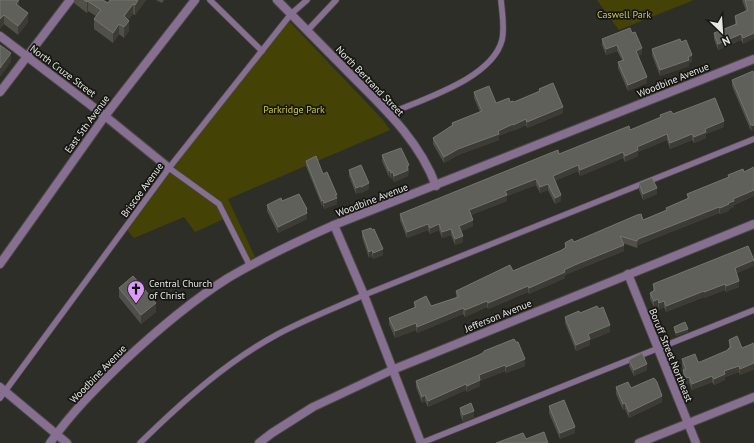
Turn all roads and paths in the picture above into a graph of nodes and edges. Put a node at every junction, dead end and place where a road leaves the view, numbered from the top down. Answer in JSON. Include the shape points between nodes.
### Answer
{"nodes":[{"id":1,"x":70,"y":0,"type":"edge"},
{"id":2,"x":195,"y":0,"type":"edge"},
{"id":3,"x":210,"y":0,"type":"edge"},
{"id":4,"x":277,"y":0,"type":"edge"},
{"id":5,"x":307,"y":0,"type":"edge"},
{"id":6,"x":336,"y":0,"type":"edge"},
{"id":7,"x":501,"y":0,"type":"edge"},
{"id":8,"x":291,"y":14,"type":"junction"},
{"id":9,"x":307,"y":30,"type":"junction"},
{"id":10,"x":0,"y":36,"type":"edge"},
{"id":11,"x":262,"y":51,"type":"junction"},
{"id":12,"x":27,"y":57,"type":"junction"},
{"id":13,"x":754,"y":59,"type":"edge"},
{"id":14,"x":0,"y":92,"type":"edge"},
{"id":15,"x":389,"y":114,"type":"junction"},
{"id":16,"x":105,"y":116,"type":"junction"},
{"id":17,"x":754,"y":139,"type":"edge"},
{"id":18,"x":169,"y":168,"type":"junction"},
{"id":19,"x":436,"y":186,"type":"junction"},
{"id":20,"x":754,"y":224,"type":"edge"},
{"id":21,"x":334,"y":225,"type":"junction"},
{"id":22,"x":0,"y":264,"type":"edge"},
{"id":23,"x":250,"y":266,"type":"junction"},
{"id":24,"x":628,"y":274,"type":"junction"},
{"id":25,"x":364,"y":295,"type":"junction"},
{"id":26,"x":754,"y":310,"type":"edge"},
{"id":27,"x":658,"y":349,"type":"junction"},
{"id":28,"x":392,"y":370,"type":"junction"},
{"id":29,"x":2,"y":392,"type":"edge"},
{"id":30,"x":754,"y":397,"type":"edge"},
{"id":31,"x":688,"y":424,"type":"junction"},
{"id":32,"x":56,"y":434,"type":"junction"},
{"id":33,"x":50,"y":443,"type":"edge"},
{"id":34,"x":67,"y":443,"type":"edge"},
{"id":35,"x":140,"y":443,"type":"edge"},
{"id":36,"x":259,"y":443,"type":"edge"},
{"id":37,"x":421,"y":443,"type":"edge"},
{"id":38,"x":639,"y":443,"type":"edge"},
{"id":39,"x":696,"y":443,"type":"edge"}],
"edges":[{"from":1,"to":12,"type":"street"},
{"from":2,"to":16,"type":"street","name":"East 5th Avenue"},
{"from":3,"to":11,"type":"lane"},
{"from":4,"to":8,"type":"street","name":"North Bertrand Street"},
{"from":5,"to":8,"type":"lane","name":"Briscoe Avenue"},
{"from":6,"to":9,"type":"lane"},
{"from":7,"to":15,"type":"lane","via":[[502,39],[495,55],[483,68],[472,77],[440,93]]},
{"from":8,"to":9,"type":"street","name":"North Bertrand Street"},
{"from":8,"to":11,"type":"lane","name":"Briscoe Avenue"},
{"from":9,"to":15,"type":"street","name":"North Bertrand Street"},
{"from":10,"to":12,"type":"street","name":"North Cruze Street"},
{"from":11,"to":18,"type":"lane","name":"Briscoe Avenue"},
{"from":12,"to":14,"type":"street"},
{"from":12,"to":16,"type":"street","name":"North Cruze Street"},
{"from":13,"to":19,"type":"street","name":"Woodbine Avenue"},
{"from":15,"to":19,"type":"street","name":"North Bertrand Street","via":[[414,144]]},
{"from":16,"to":18,"type":"street","name":"North Cruze Street"},
{"from":16,"to":22,"type":"street","name":"East 5th Avenue"},
{"from":17,"to":25,"type":"lane"},
{"from":18,"to":23,"type":"lane","via":[[219,204]]},
{"from":18,"to":29,"type":"lane","name":"Briscoe Avenue"},
{"from":19,"to":21,"type":"street","name":"Woodbine Avenue"},
{"from":20,"to":24,"type":"street","name":"Jefferson Avenue"},
{"from":21,"to":23,"type":"street","name":"Woodbine Avenue"},
{"from":21,"to":25,"type":"street"},
{"from":23,"to":32,"type":"street","name":"Woodbine Avenue","via":[[208,292],[153,333],[93,391]]},
{"from":24,"to":27,"type":"street","name":"Boruff Street Northeast"},
{"from":24,"to":28,"type":"street","name":"Jefferson Avenue"},
{"from":25,"to":28,"type":"street"},
{"from":25,"to":35,"type":"lane","via":[[278,334],[250,351],[193,394]]},
{"from":26,"to":27,"type":"lane"},
{"from":27,"to":31,"type":"street","name":"Boruff Street Northeast"},
{"from":27,"to":37,"type":"lane"},
{"from":28,"to":36,"type":"street","name":"Jefferson Avenue","via":[[313,407]]},
{"from":28,"to":37,"type":"street"},
{"from":29,"to":32,"type":"street"},
{"from":30,"to":31,"type":"street"},
{"from":31,"to":38,"type":"street"},
{"from":31,"to":39,"type":"street","name":"Boruff Street Northeast"},
{"from":32,"to":33,"type":"street","name":"Woodbine Avenue"},
{"from":32,"to":34,"type":"street"}]}
